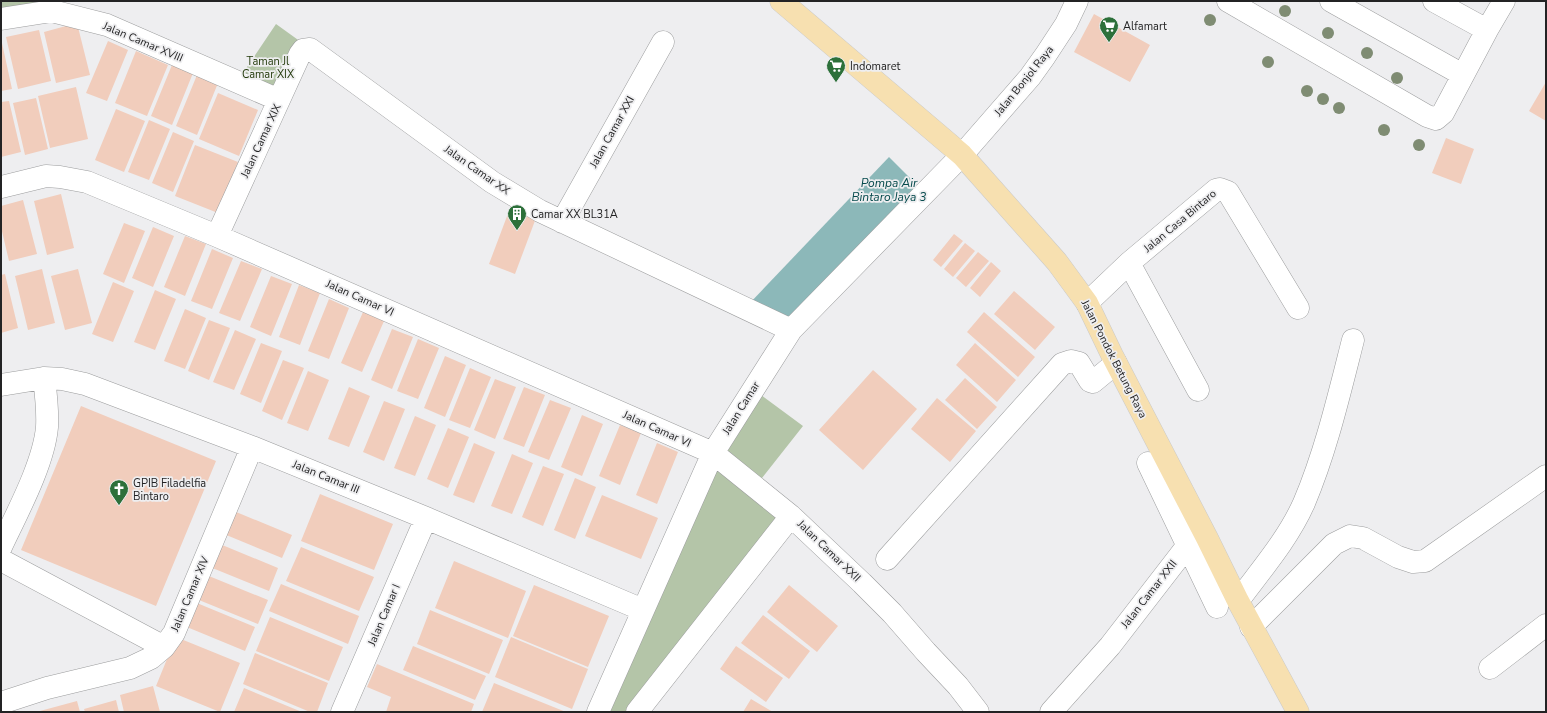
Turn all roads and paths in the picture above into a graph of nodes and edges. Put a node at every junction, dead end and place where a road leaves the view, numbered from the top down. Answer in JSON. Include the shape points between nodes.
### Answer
{"nodes":[{"id":1,"x":781,"y":1,"type":"edge"},
{"id":2,"x":1077,"y":1,"type":"edge"},
{"id":3,"x":1228,"y":1,"type":"edge"},
{"id":4,"x":1331,"y":1,"type":"edge"},
{"id":5,"x":1434,"y":1,"type":"edge"},
{"id":6,"x":1504,"y":1,"type":"edge"},
{"id":7,"x":1,"y":19,"type":"edge"},
{"id":8,"x":1487,"y":30,"type":"junction"},
{"id":9,"x":663,"y":42,"type":"dead end"},
{"id":10,"x":307,"y":48,"type":"joint"},
{"id":11,"x":1463,"y":75,"type":"junction"},
{"id":12,"x":279,"y":100,"type":"junction"},
{"id":13,"x":962,"y":155,"type":"junction"},
{"id":14,"x":1,"y":187,"type":"edge"},
{"id":15,"x":562,"y":222,"type":"junction"},
{"id":16,"x":217,"y":236,"type":"junction"},
{"id":17,"x":1129,"y":264,"type":"junction"},
{"id":18,"x":1087,"y":303,"type":"junction"},
{"id":19,"x":1298,"y":308,"type":"dead end"},
{"id":20,"x":791,"y":330,"type":"junction"},
{"id":21,"x":1353,"y":340,"type":"dead end"},
{"id":22,"x":1116,"y":363,"type":"junction"},
{"id":23,"x":44,"y":378,"type":"junction"},
{"id":24,"x":1,"y":385,"type":"edge"},
{"id":25,"x":1198,"y":390,"type":"dead end"},
{"id":26,"x":252,"y":447,"type":"junction"},
{"id":27,"x":713,"y":453,"type":"junction"},
{"id":28,"x":1148,"y":463,"type":"dead end"},
{"id":29,"x":1546,"y":476,"type":"edge"},
{"id":30,"x":791,"y":516,"type":"junction"},
{"id":31,"x":426,"y":518,"type":"junction"},
{"id":32,"x":1188,"y":544,"type":"junction"},
{"id":33,"x":1,"y":547,"type":"edge"},
{"id":34,"x":887,"y":559,"type":"dead end"},
{"id":35,"x":1,"y":560,"type":"edge"},
{"id":36,"x":1238,"y":602,"type":"junction"},
{"id":37,"x":1217,"y":608,"type":"dead end"},
{"id":38,"x":643,"y":610,"type":"junction"},
{"id":39,"x":1546,"y":625,"type":"edge"},
{"id":40,"x":1252,"y":627,"type":"junction"},
{"id":41,"x":164,"y":647,"type":"junction"},
{"id":42,"x":1490,"y":668,"type":"dead end"},
{"id":43,"x":4,"y":702,"type":"edge"},
{"id":44,"x":342,"y":712,"type":"edge"},
{"id":45,"x":598,"y":712,"type":"edge"},
{"id":46,"x":636,"y":712,"type":"edge"},
{"id":47,"x":978,"y":712,"type":"edge"},
{"id":48,"x":1051,"y":712,"type":"edge"},
{"id":49,"x":1298,"y":712,"type":"edge"}],
"edges":[{"from":1,"to":13,"type":"main road","name":"Jalan Pondok Betung Raya"},
{"from":2,"to":13,"type":"street","name":"Jalan Bonjol Raya","via":[[1046,56]]},
{"from":3,"to":11,"type":"street","via":[[1432,118],[1436,119],[1443,113]]},
{"from":4,"to":11,"type":"street"},
{"from":5,"to":8,"type":"street"},
{"from":6,"to":8,"type":"street"},
{"from":7,"to":12,"type":"street","name":"Jalan Camar XVIII","via":[[52,12],[107,25]]},
{"from":8,"to":11,"type":"street"},
{"from":9,"to":15,"type":"street","name":"Jalan Camar XXI"},
{"from":10,"to":12,"type":"street","name":"Jalan Camar XIX","via":[[300,54]]},
{"from":10,"to":15,"type":"street","name":"Jalan Camar XX","via":[[492,182]]},
{"from":12,"to":16,"type":"street","name":"Jalan Camar XIX"},
{"from":13,"to":18,"type":"main road","name":"Jalan Pondok Betung Raya","via":[[1057,262]]},
{"from":13,"to":20,"type":"street","name":"Jalan Camar"},
{"from":14,"to":16,"type":"street","name":"Jalan Camar VI","via":[[46,176],[87,182]]},
{"from":15,"to":20,"type":"street","name":"Jalan Camar XX"},
{"from":16,"to":27,"type":"street","name":"Jalan Camar VI"},
{"from":17,"to":18,"type":"street","name":"Jalan Casa Bintaro"},
{"from":17,"to":19,"type":"street","name":"Jalan Casa Bintaro","via":[[1216,190],[1224,190],[1228,192]]},
{"from":17,"to":25,"type":"street"},
{"from":18,"to":22,"type":"main road","name":"Jalan Pondok Betung Raya"},
{"from":20,"to":27,"type":"street","name":"Jalan Camar"},
{"from":21,"to":36,"type":"street","via":[[1324,448],[1303,504],[1282,542]]},
{"from":22,"to":34,"type":"street","via":[[1093,382],[1079,363],[1071,361],[1062,364]]},
{"from":22,"to":36,"type":"main road","name":"Jalan Pondok Betung Raya"},
{"from":23,"to":24,"type":"street","name":"Jalan Camar III"},
{"from":23,"to":26,"type":"street","name":"Jalan Camar III","via":[[85,384]]},
{"from":23,"to":33,"type":"street","via":[[47,429],[41,454]]},
{"from":26,"to":31,"type":"street","name":"Jalan Camar III"},
{"from":26,"to":41,"type":"street","name":"Jalan Camar XIV","via":[[174,633]]},
{"from":27,"to":30,"type":"street","name":"Jalan Camar XXII"},
{"from":27,"to":38,"type":"street","name":"Jalan Camar"},
{"from":28,"to":32,"type":"street"},
{"from":29,"to":40,"type":"street","via":[[1425,561],[1413,562],[1398,557],[1363,538],[1350,536],[1334,544]]},
{"from":30,"to":46,"type":"street","name":"Jalan Camar XXII"},
{"from":30,"to":47,"type":"street","name":"Jalan Camar XXII","via":[[892,613]]},
{"from":31,"to":38,"type":"street","name":"Jalan Camar III"},
{"from":31,"to":44,"type":"street","name":"Jalan Camar I"},
{"from":32,"to":37,"type":"street"},
{"from":32,"to":48,"type":"street","name":"Jalan Camar XXII","via":[[1110,646]]},
{"from":35,"to":41,"type":"street"},
{"from":36,"to":40,"type":"main road","name":"Jalan Pondok Betung Raya"},
{"from":38,"to":45,"type":"street","name":"Jalan Camar"},
{"from":39,"to":42,"type":"street"},
{"from":40,"to":49,"type":"main road","name":"Jalan Pondok Betung Raya"},
{"from":41,"to":43,"type":"street","name":"Jalan Camar XIV","via":[[151,658],[130,668],[47,688]]}]}
